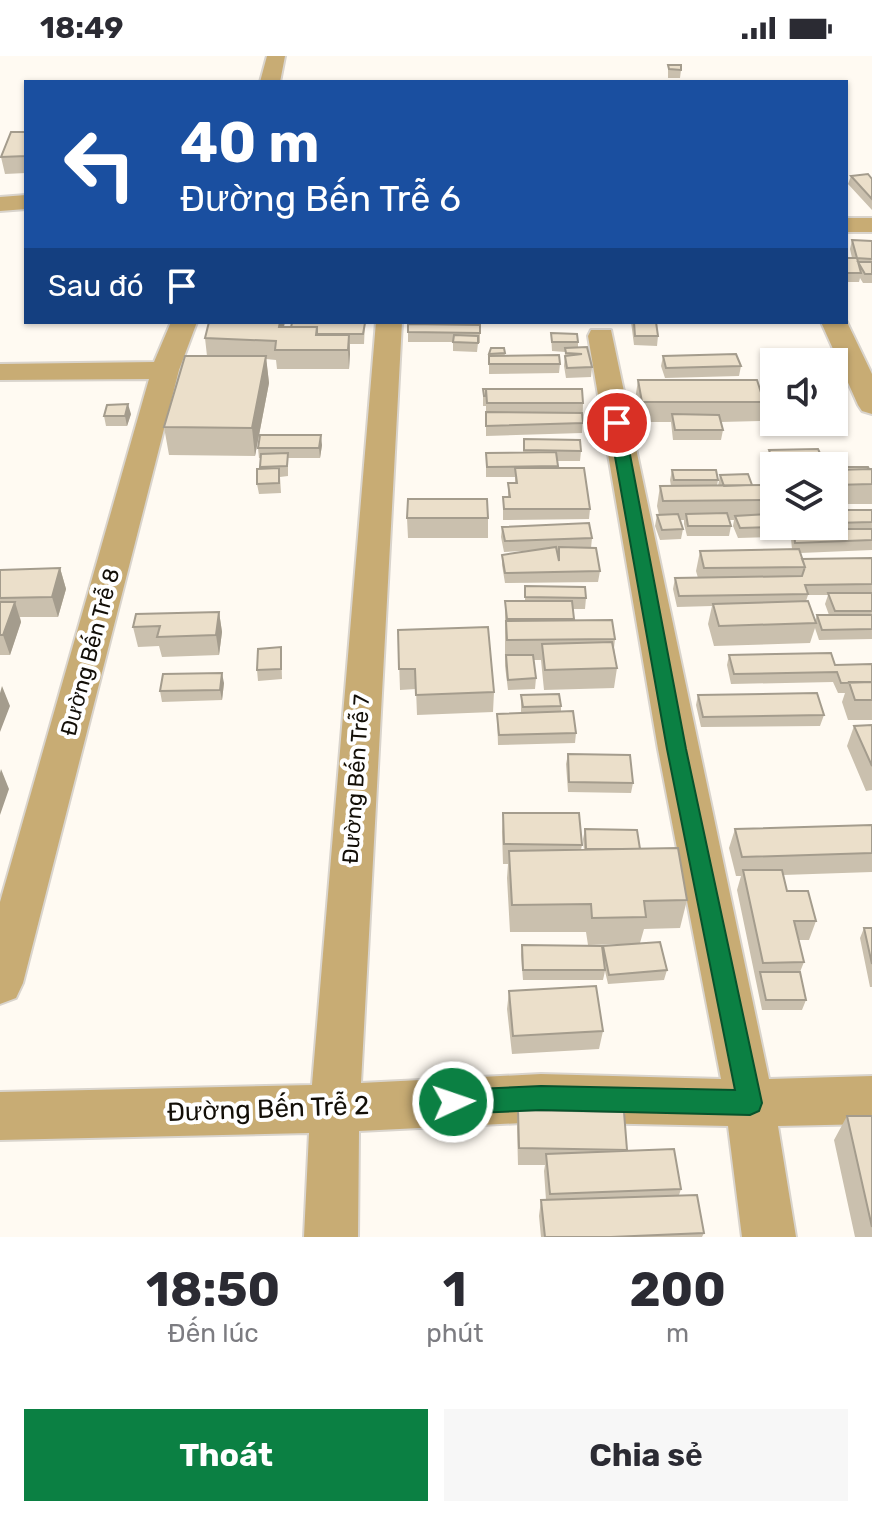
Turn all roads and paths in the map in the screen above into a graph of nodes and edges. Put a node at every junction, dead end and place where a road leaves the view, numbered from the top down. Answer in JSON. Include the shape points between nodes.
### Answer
{"nodes":[{"id":1,"x":276,"y":56,"type":"edge"},
{"id":2,"x":270,"y":80,"type":"edge"},
{"id":3,"x":24,"y":202,"type":"edge"},
{"id":4,"x":0,"y":204,"type":"edge"},
{"id":5,"x":848,"y":225,"type":"edge"},
{"id":6,"x":872,"y":225,"type":"edge"},
{"id":7,"x":183,"y":324,"type":"edge"},
{"id":8,"x":389,"y":324,"type":"edge"},
{"id":9,"x":835,"y":324,"type":"edge"},
{"id":10,"x":601,"y":336,"type":"dead end"},
{"id":11,"x":165,"y":370,"type":"junction"},
{"id":12,"x":0,"y":372,"type":"edge"},
{"id":13,"x":872,"y":405,"type":"edge"},
{"id":14,"x":0,"y":983,"type":"edge"},
{"id":15,"x":872,"y":1100,"type":"edge"},
{"id":16,"x":750,"y":1103,"type":"junction"},
{"id":17,"x":335,"y":1108,"type":"junction"},
{"id":18,"x":0,"y":1116,"type":"edge"},
{"id":19,"x":331,"y":1237,"type":"edge"},
{"id":20,"x":769,"y":1237,"type":"edge"}],
"edges":[{"from":1,"to":2,"type":"street"},
{"from":3,"to":4,"type":"street"},
{"from":5,"to":6,"type":"street"},
{"from":7,"to":11,"type":"street","name":"Đường Bến Trễ 8"},
{"from":8,"to":17,"type":"street","name":"Đường Bến Trễ 7"},
{"from":9,"to":13,"type":"street"},
{"from":10,"to":16,"type":"street","via":[[677,749]]},
{"from":11,"to":12,"type":"street"},
{"from":11,"to":14,"type":"street","name":"Đường Bến Trễ 8"},
{"from":15,"to":16,"type":"street","name":"Đường Bến Trễ 2"},
{"from":16,"to":17,"type":"street","name":"Đường Bến Trễ 2","via":[[541,1098]]},
{"from":16,"to":20,"type":"street"},
{"from":17,"to":18,"type":"street","name":"Đường Bến Trễ 2"},
{"from":17,"to":19,"type":"street","name":"Đường Bến Trễ 7"}]}
